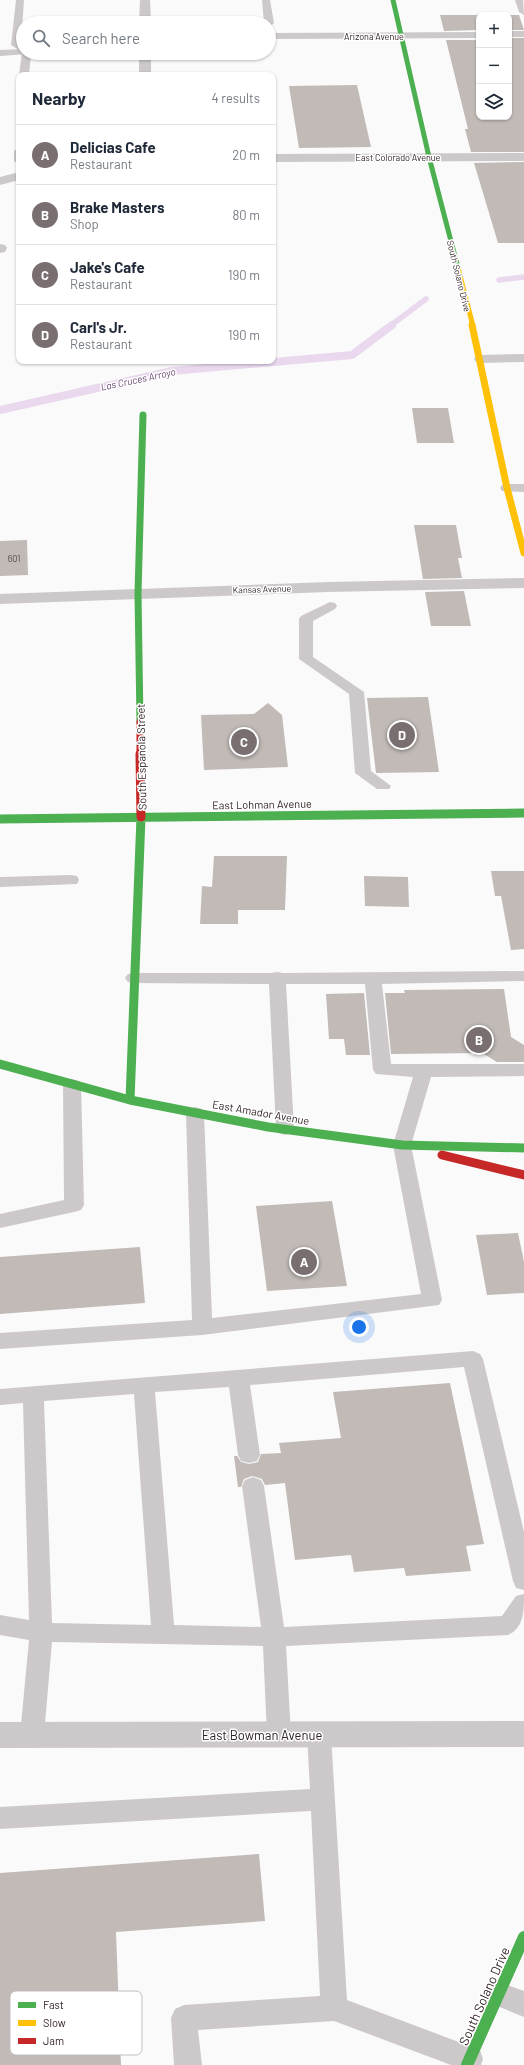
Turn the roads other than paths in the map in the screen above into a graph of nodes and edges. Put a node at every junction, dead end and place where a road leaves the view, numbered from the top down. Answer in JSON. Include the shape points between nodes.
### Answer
{"nodes":[{"id":1,"x":20,"y":0,"type":"edge"},
{"id":2,"x":145,"y":0,"type":"edge"},
{"id":3,"x":266,"y":0,"type":"edge"},
{"id":4,"x":393,"y":0,"type":"edge"},
{"id":5,"x":519,"y":0,"type":"edge"},
{"id":6,"x":524,"y":12,"type":"edge"},
{"id":7,"x":19,"y":16,"type":"edge"},
{"id":8,"x":145,"y":16,"type":"edge"},
{"id":9,"x":268,"y":16,"type":"edge"},
{"id":10,"x":512,"y":34,"type":"edge"},
{"id":11,"x":524,"y":34,"type":"edge"},
{"id":12,"x":476,"y":35,"type":"edge"},
{"id":13,"x":276,"y":36,"type":"edge"},
{"id":14,"x":402,"y":36,"type":"junction"},
{"id":15,"x":16,"y":52,"type":"edge"},
{"id":16,"x":0,"y":53,"type":"edge"},
{"id":17,"x":25,"y":60,"type":"edge"},
{"id":18,"x":145,"y":60,"type":"edge"},
{"id":19,"x":24,"y":72,"type":"edge"},
{"id":20,"x":145,"y":72,"type":"edge"},
{"id":21,"x":429,"y":157,"type":"junction"},
{"id":22,"x":524,"y":157,"type":"edge"},
{"id":23,"x":276,"y":158,"type":"edge"},
{"id":24,"x":16,"y":177,"type":"edge"},
{"id":25,"x":0,"y":181,"type":"edge"},
{"id":26,"x":524,"y":358,"type":"edge"},
{"id":27,"x":481,"y":359,"type":"junction"},
{"id":28,"x":143,"y":415,"type":"dead end"},
{"id":29,"x":507,"y":488,"type":"junction"},
{"id":30,"x":524,"y":488,"type":"edge"},
{"id":31,"x":524,"y":553,"type":"edge"},
{"id":32,"x":524,"y":583,"type":"edge"},
{"id":33,"x":138,"y":593,"type":"junction"},
{"id":34,"x":0,"y":599,"type":"edge"},
{"id":35,"x":330,"y":606,"type":"dead end"},
{"id":36,"x":383,"y":786,"type":"dead end"},
{"id":37,"x":524,"y":813,"type":"edge"},
{"id":38,"x":141,"y":818,"type":"junction"},
{"id":39,"x":0,"y":820,"type":"edge"},
{"id":40,"x":71,"y":880,"type":"dead end"},
{"id":41,"x":0,"y":882,"type":"edge"},
{"id":42,"x":524,"y":976,"type":"edge"},
{"id":43,"x":277,"y":977,"type":"junction"},
{"id":44,"x":134,"y":978,"type":"junction"},
{"id":45,"x":373,"y":979,"type":"junction"},
{"id":46,"x":0,"y":1064,"type":"edge"},
{"id":47,"x":524,"y":1070,"type":"edge"},
{"id":48,"x":424,"y":1071,"type":"junction"},
{"id":49,"x":72,"y":1085,"type":"junction"},
{"id":50,"x":130,"y":1100,"type":"junction"},
{"id":51,"x":195,"y":1113,"type":"junction"},
{"id":52,"x":284,"y":1129,"type":"junction"},
{"id":53,"x":402,"y":1145,"type":"junction"},
{"id":54,"x":524,"y":1148,"type":"edge"},
{"id":55,"x":524,"y":1175,"type":"edge"},
{"id":56,"x":0,"y":1221,"type":"edge"},
{"id":57,"x":202,"y":1327,"type":"junction"},
{"id":58,"x":0,"y":1341,"type":"edge"},
{"id":59,"x":238,"y":1378,"type":"junction"},
{"id":60,"x":144,"y":1386,"type":"junction"},
{"id":61,"x":33,"y":1394,"type":"junction"},
{"id":62,"x":0,"y":1397,"type":"edge"},
{"id":63,"x":249,"y":1455,"type":"dead end"},
{"id":64,"x":253,"y":1486,"type":"dead end"},
{"id":65,"x":524,"y":1581,"type":"edge"},
{"id":66,"x":524,"y":1603,"type":"edge"},
{"id":67,"x":0,"y":1625,"type":"edge"},
{"id":68,"x":41,"y":1632,"type":"junction"},
{"id":69,"x":163,"y":1634,"type":"junction"},
{"id":70,"x":274,"y":1636,"type":"junction"},
{"id":71,"x":524,"y":1734,"type":"edge"},
{"id":72,"x":0,"y":1735,"type":"edge"},
{"id":73,"x":32,"y":1735,"type":"junction"},
{"id":74,"x":279,"y":1735,"type":"junction"},
{"id":75,"x":319,"y":1735,"type":"junction"},
{"id":76,"x":323,"y":1799,"type":"junction"},
{"id":77,"x":0,"y":1818,"type":"edge"},
{"id":78,"x":524,"y":1937,"type":"edge"},
{"id":79,"x":499,"y":1994,"type":"junction"},
{"id":80,"x":524,"y":2004,"type":"edge"},
{"id":81,"x":334,"y":2008,"type":"junction"},
{"id":82,"x":469,"y":2062,"type":"edge"},
{"id":83,"x":188,"y":2065,"type":"edge"}],
"edges":[{"from":1,"to":7,"type":"lane"},
{"from":2,"to":8,"type":"street"},
{"from":3,"to":9,"type":"lane"},
{"from":4,"to":14,"type":"street","name":"South Solano Drive"},
{"from":5,"to":6,"type":"lane"},
{"from":10,"to":11,"type":"street"},
{"from":12,"to":14,"type":"street","name":"Arizona Avenue"},
{"from":13,"to":14,"type":"street","name":"Arizona Avenue"},
{"from":14,"to":21,"type":"street","name":"South Solano Drive"},
{"from":15,"to":16,"type":"street"},
{"from":17,"to":19,"type":"lane"},
{"from":18,"to":20,"type":"street"},
{"from":21,"to":22,"type":"street","name":"East Colorado Avenue"},
{"from":21,"to":23,"type":"street","name":"East Colorado Avenue"},
{"from":21,"to":27,"type":"street","name":"South Solano Drive"},
{"from":24,"to":25,"type":"street"},
{"from":26,"to":27,"type":"street"},
{"from":27,"to":29,"type":"street","name":"South Solano Drive"},
{"from":28,"to":33,"type":"street","name":"South Espanola Street"},
{"from":29,"to":30,"type":"lane"},
{"from":29,"to":31,"type":"street","name":"South Solano Drive"},
{"from":32,"to":33,"type":"street","name":"Kansas Avenue"},
{"from":33,"to":34,"type":"street","name":"Kansas Avenue"},
{"from":33,"to":38,"type":"street","name":"South Espanola Street"},
{"from":35,"to":36,"type":"lane","via":[[306,619],[306,659],[356,692],[363,773]]},
{"from":37,"to":38,"type":"street","name":"East Lohman Avenue"},
{"from":38,"to":39,"type":"street","name":"East Lohman Avenue"},
{"from":38,"to":44,"type":"street","name":"South Espanola Street"},
{"from":40,"to":41,"type":"lane"},
{"from":42,"to":45,"type":"lane"},
{"from":43,"to":44,"type":"lane"},
{"from":43,"to":45,"type":"lane"},
{"from":43,"to":52,"type":"lane"},
{"from":44,"to":50,"type":"street","name":"South Espanola Street"},
{"from":45,"to":48,"type":"lane","via":[[382,1070]]},
{"from":46,"to":49,"type":"street","name":"East Amador Avenue"},
{"from":47,"to":48,"type":"lane"},
{"from":48,"to":53,"type":"lane"},
{"from":49,"to":50,"type":"street","name":"East Amador Avenue"},
{"from":49,"to":56,"type":"lane","via":[[74,1205]]},
{"from":50,"to":51,"type":"street","name":"East Amador Avenue"},
{"from":51,"to":52,"type":"street","name":"East Amador Avenue"},
{"from":51,"to":57,"type":"lane"},
{"from":52,"to":53,"type":"street","name":"East Amador Avenue"},
{"from":53,"to":54,"type":"street","name":"East Amador Avenue"},
{"from":53,"to":55,"type":"street"},
{"from":53,"to":57,"type":"lane","via":[[432,1300]]},
{"from":57,"to":58,"type":"lane"},
{"from":59,"to":60,"type":"lane"},
{"from":59,"to":63,"type":"lane"},
{"from":59,"to":65,"type":"lane","via":[[473,1359]]},
{"from":60,"to":61,"type":"lane"},
{"from":60,"to":69,"type":"lane"},
{"from":61,"to":62,"type":"lane"},
{"from":61,"to":68,"type":"lane"},
{"from":64,"to":70,"type":"lane"},
{"from":66,"to":70,"type":"lane","via":[[508,1626]]},
{"from":67,"to":68,"type":"lane"},
{"from":68,"to":69,"type":"lane"},
{"from":68,"to":73,"type":"lane"},
{"from":69,"to":70,"type":"lane"},
{"from":70,"to":74,"type":"lane"},
{"from":71,"to":75,"type":"street","name":"East Bowman Avenue"},
{"from":72,"to":73,"type":"street","name":"East Bowman Avenue"},
{"from":73,"to":74,"type":"street","name":"East Bowman Avenue"},
{"from":74,"to":75,"type":"street","name":"East Bowman Avenue"},
{"from":75,"to":76,"type":"lane"},
{"from":76,"to":77,"type":"lane"},
{"from":76,"to":81,"type":"lane"},
{"from":78,"to":79,"type":"street","name":"South Solano Drive"},
{"from":79,"to":80,"type":"lane"},
{"from":79,"to":82,"type":"street","name":"South Solano Drive"},
{"from":81,"to":82,"type":"lane"},
{"from":81,"to":83,"type":"lane","via":[[184,2018]]}]}
